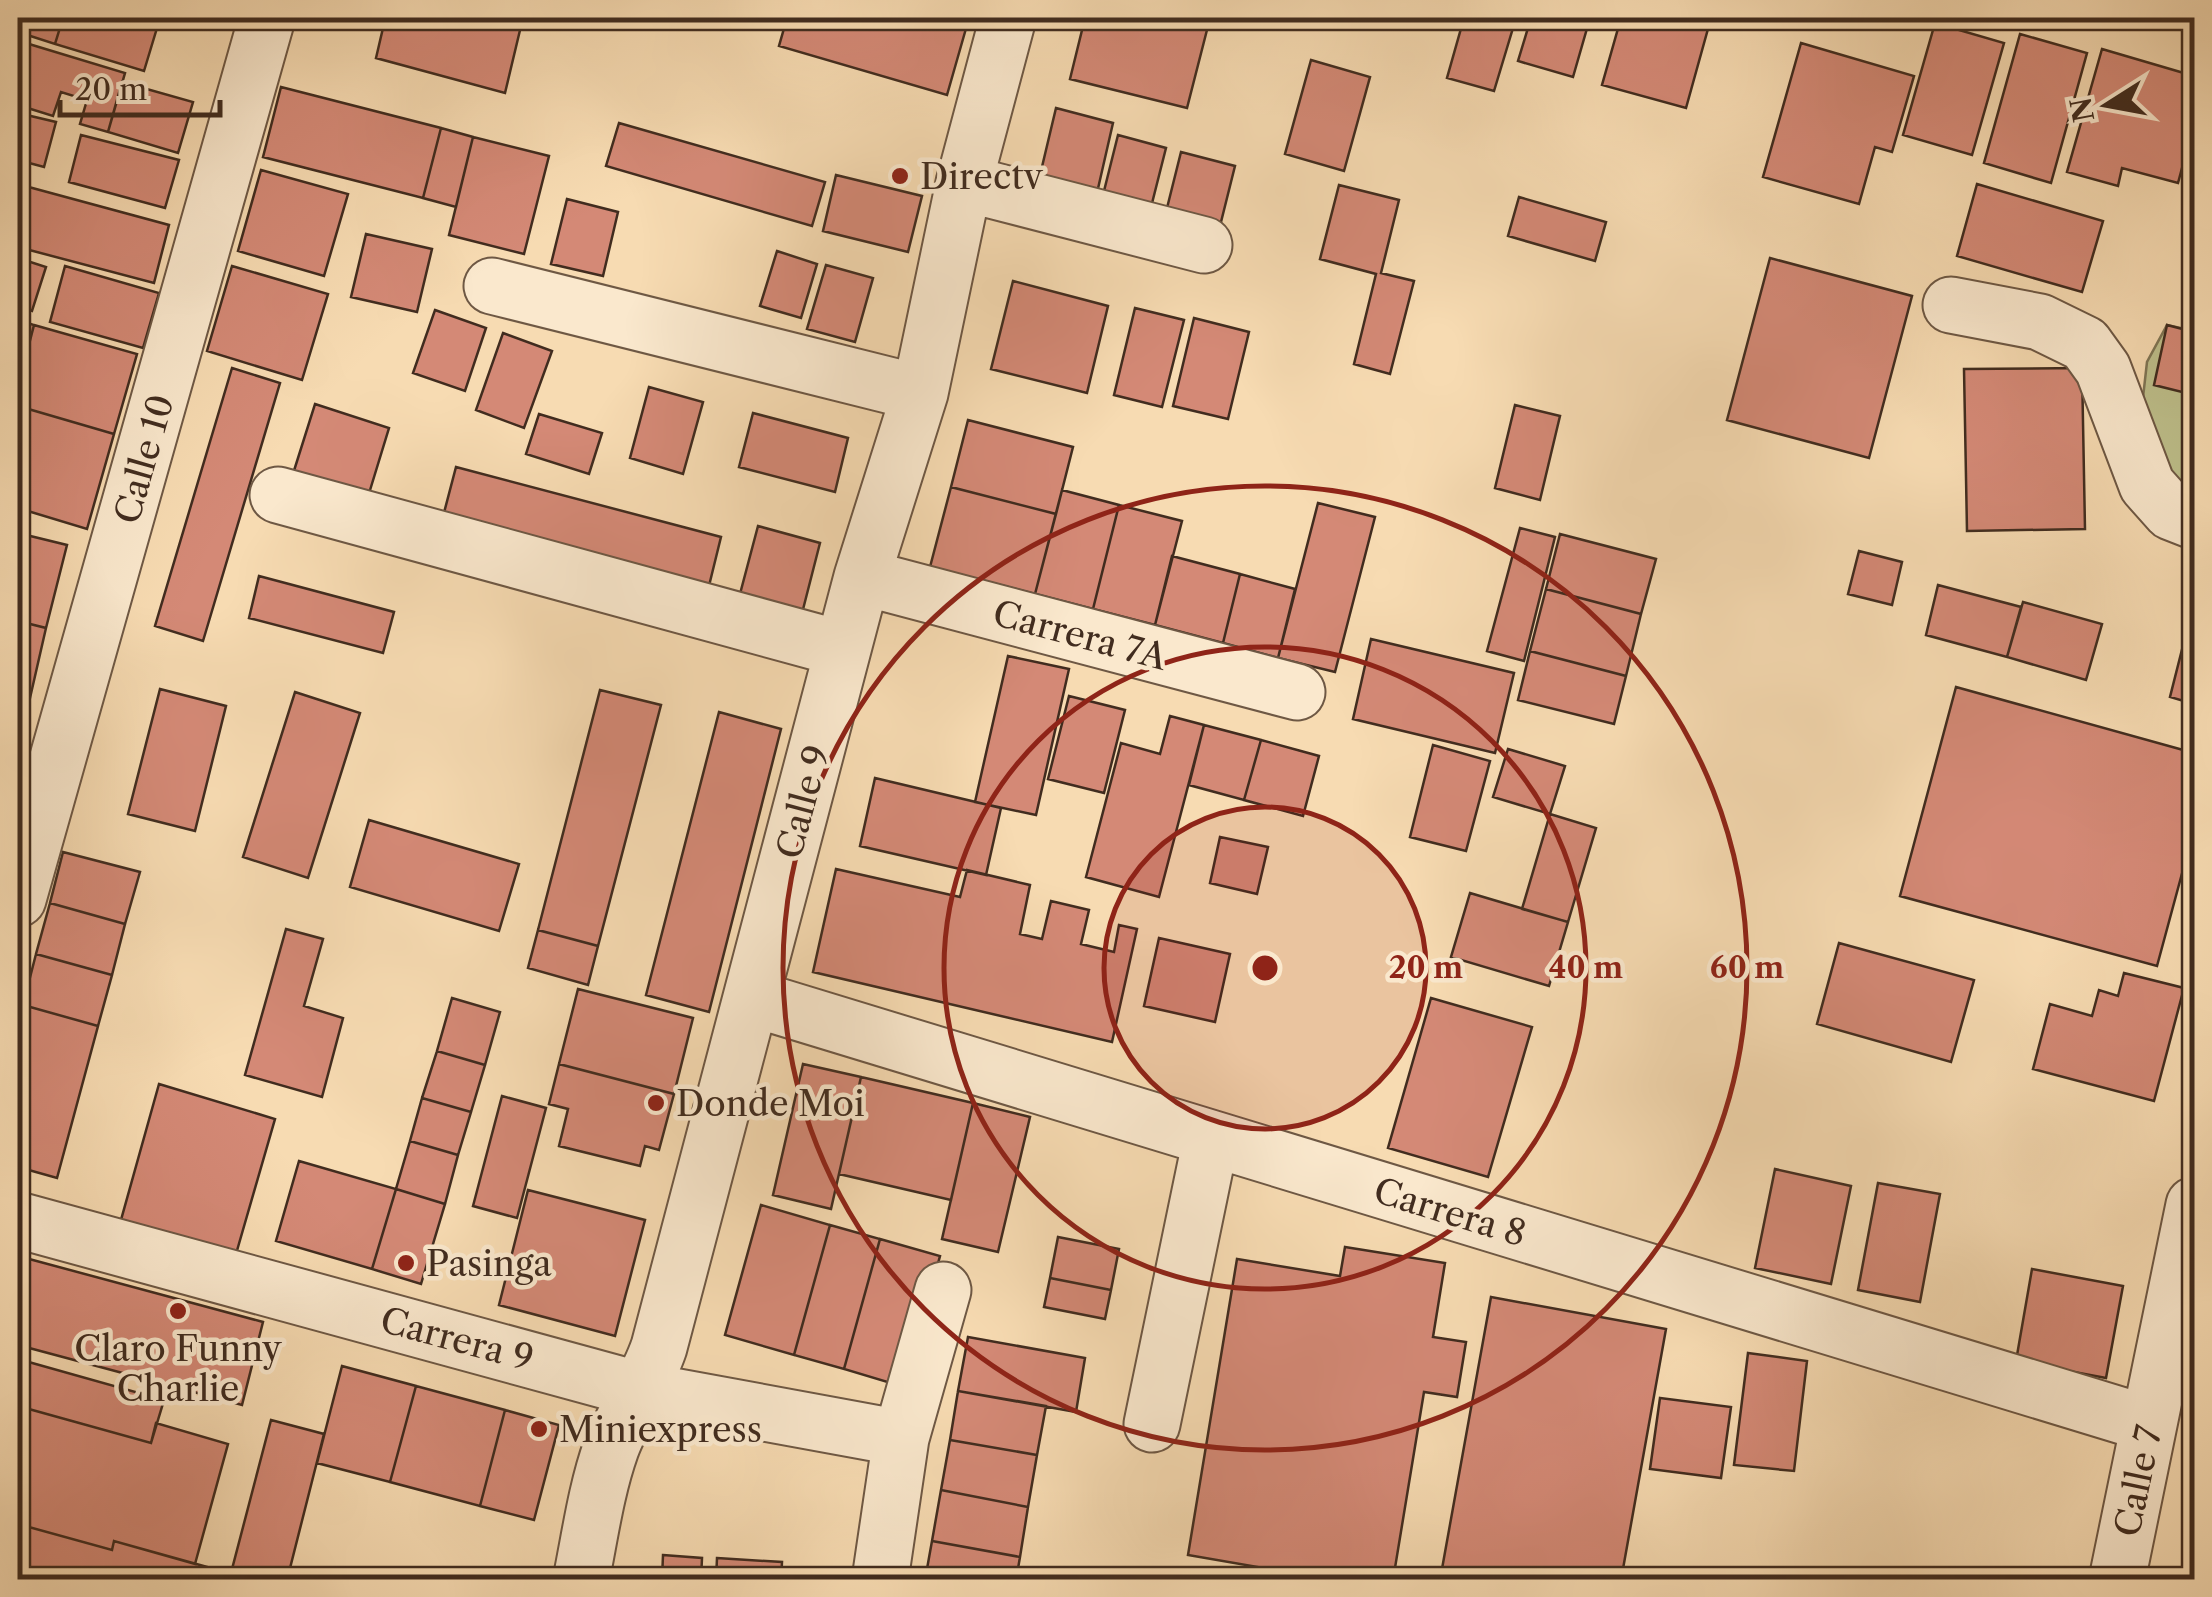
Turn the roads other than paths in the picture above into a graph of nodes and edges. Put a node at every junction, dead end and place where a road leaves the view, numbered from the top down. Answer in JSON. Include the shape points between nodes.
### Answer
{"nodes":[{"id":1,"x":267,"y":18,"type":"edge"},
{"id":2,"x":1008,"y":18,"type":"edge"},
{"id":3,"x":964,"y":184,"type":"junction"},
{"id":4,"x":1204,"y":245,"type":"dead end"},
{"id":5,"x":492,"y":286,"type":"dead end"},
{"id":6,"x":1951,"y":306,"type":"dead end"},
{"id":7,"x":920,"y":393,"type":"junction"},
{"id":8,"x":278,"y":494,"type":"dead end"},
{"id":9,"x":2194,"y":521,"type":"edge"},
{"id":10,"x":862,"y":577,"type":"junction"},
{"id":11,"x":842,"y":649,"type":"junction"},
{"id":12,"x":1297,"y":692,"type":"dead end"},
{"id":13,"x":18,"y":899,"type":"edge"},
{"id":14,"x":751,"y":998,"type":"junction"},
{"id":15,"x":1210,"y":1138,"type":"junction"},
{"id":16,"x":2194,"y":1206,"type":"edge"},
{"id":17,"x":18,"y":1220,"type":"edge"},
{"id":18,"x":944,"y":1290,"type":"dead end"},
{"id":19,"x":640,"y":1390,"type":"junction"},
{"id":20,"x":1152,"y":1424,"type":"dead end"},
{"id":21,"x":2150,"y":1424,"type":"junction"},
{"id":22,"x":901,"y":1438,"type":"junction"},
{"id":23,"x":581,"y":1580,"type":"edge"},
{"id":24,"x":880,"y":1580,"type":"edge"},
{"id":25,"x":2117,"y":1580,"type":"edge"}],
"edges":[{"from":1,"to":13,"type":"street","name":"Calle 10"},
{"from":2,"to":3,"type":"street","name":"Calle 9"},
{"from":3,"to":4,"type":"street"},
{"from":3,"to":7,"type":"street","name":"Calle 9"},
{"from":5,"to":7,"type":"street"},
{"from":6,"to":9,"type":"street","via":[[2040,322],[2085,344],[2102,369],[2147,485],[2171,512]]},
{"from":7,"to":10,"type":"street","name":"Calle 9"},
{"from":8,"to":11,"type":"street"},
{"from":10,"to":11,"type":"street","name":"Calle 9"},
{"from":10,"to":12,"type":"street","name":"Carrera 7A"},
{"from":11,"to":14,"type":"street","name":"Calle 9"},
{"from":14,"to":15,"type":"street","name":"Carrera 8"},
{"from":14,"to":19,"type":"street","name":"Calle 9","via":[[659,1348]]},
{"from":15,"to":20,"type":"street"},
{"from":15,"to":21,"type":"street","name":"Carrera 8"},
{"from":16,"to":21,"type":"street","name":"Calle 7"},
{"from":17,"to":19,"type":"street","name":"Carrera 9"},
{"from":18,"to":22,"type":"street"},
{"from":19,"to":22,"type":"street","name":"Carrera 9"},
{"from":19,"to":23,"type":"street","name":"Calle 9","via":[[602,1476]]},
{"from":21,"to":25,"type":"street","name":"Calle 7"},
{"from":22,"to":24,"type":"street"}]}
